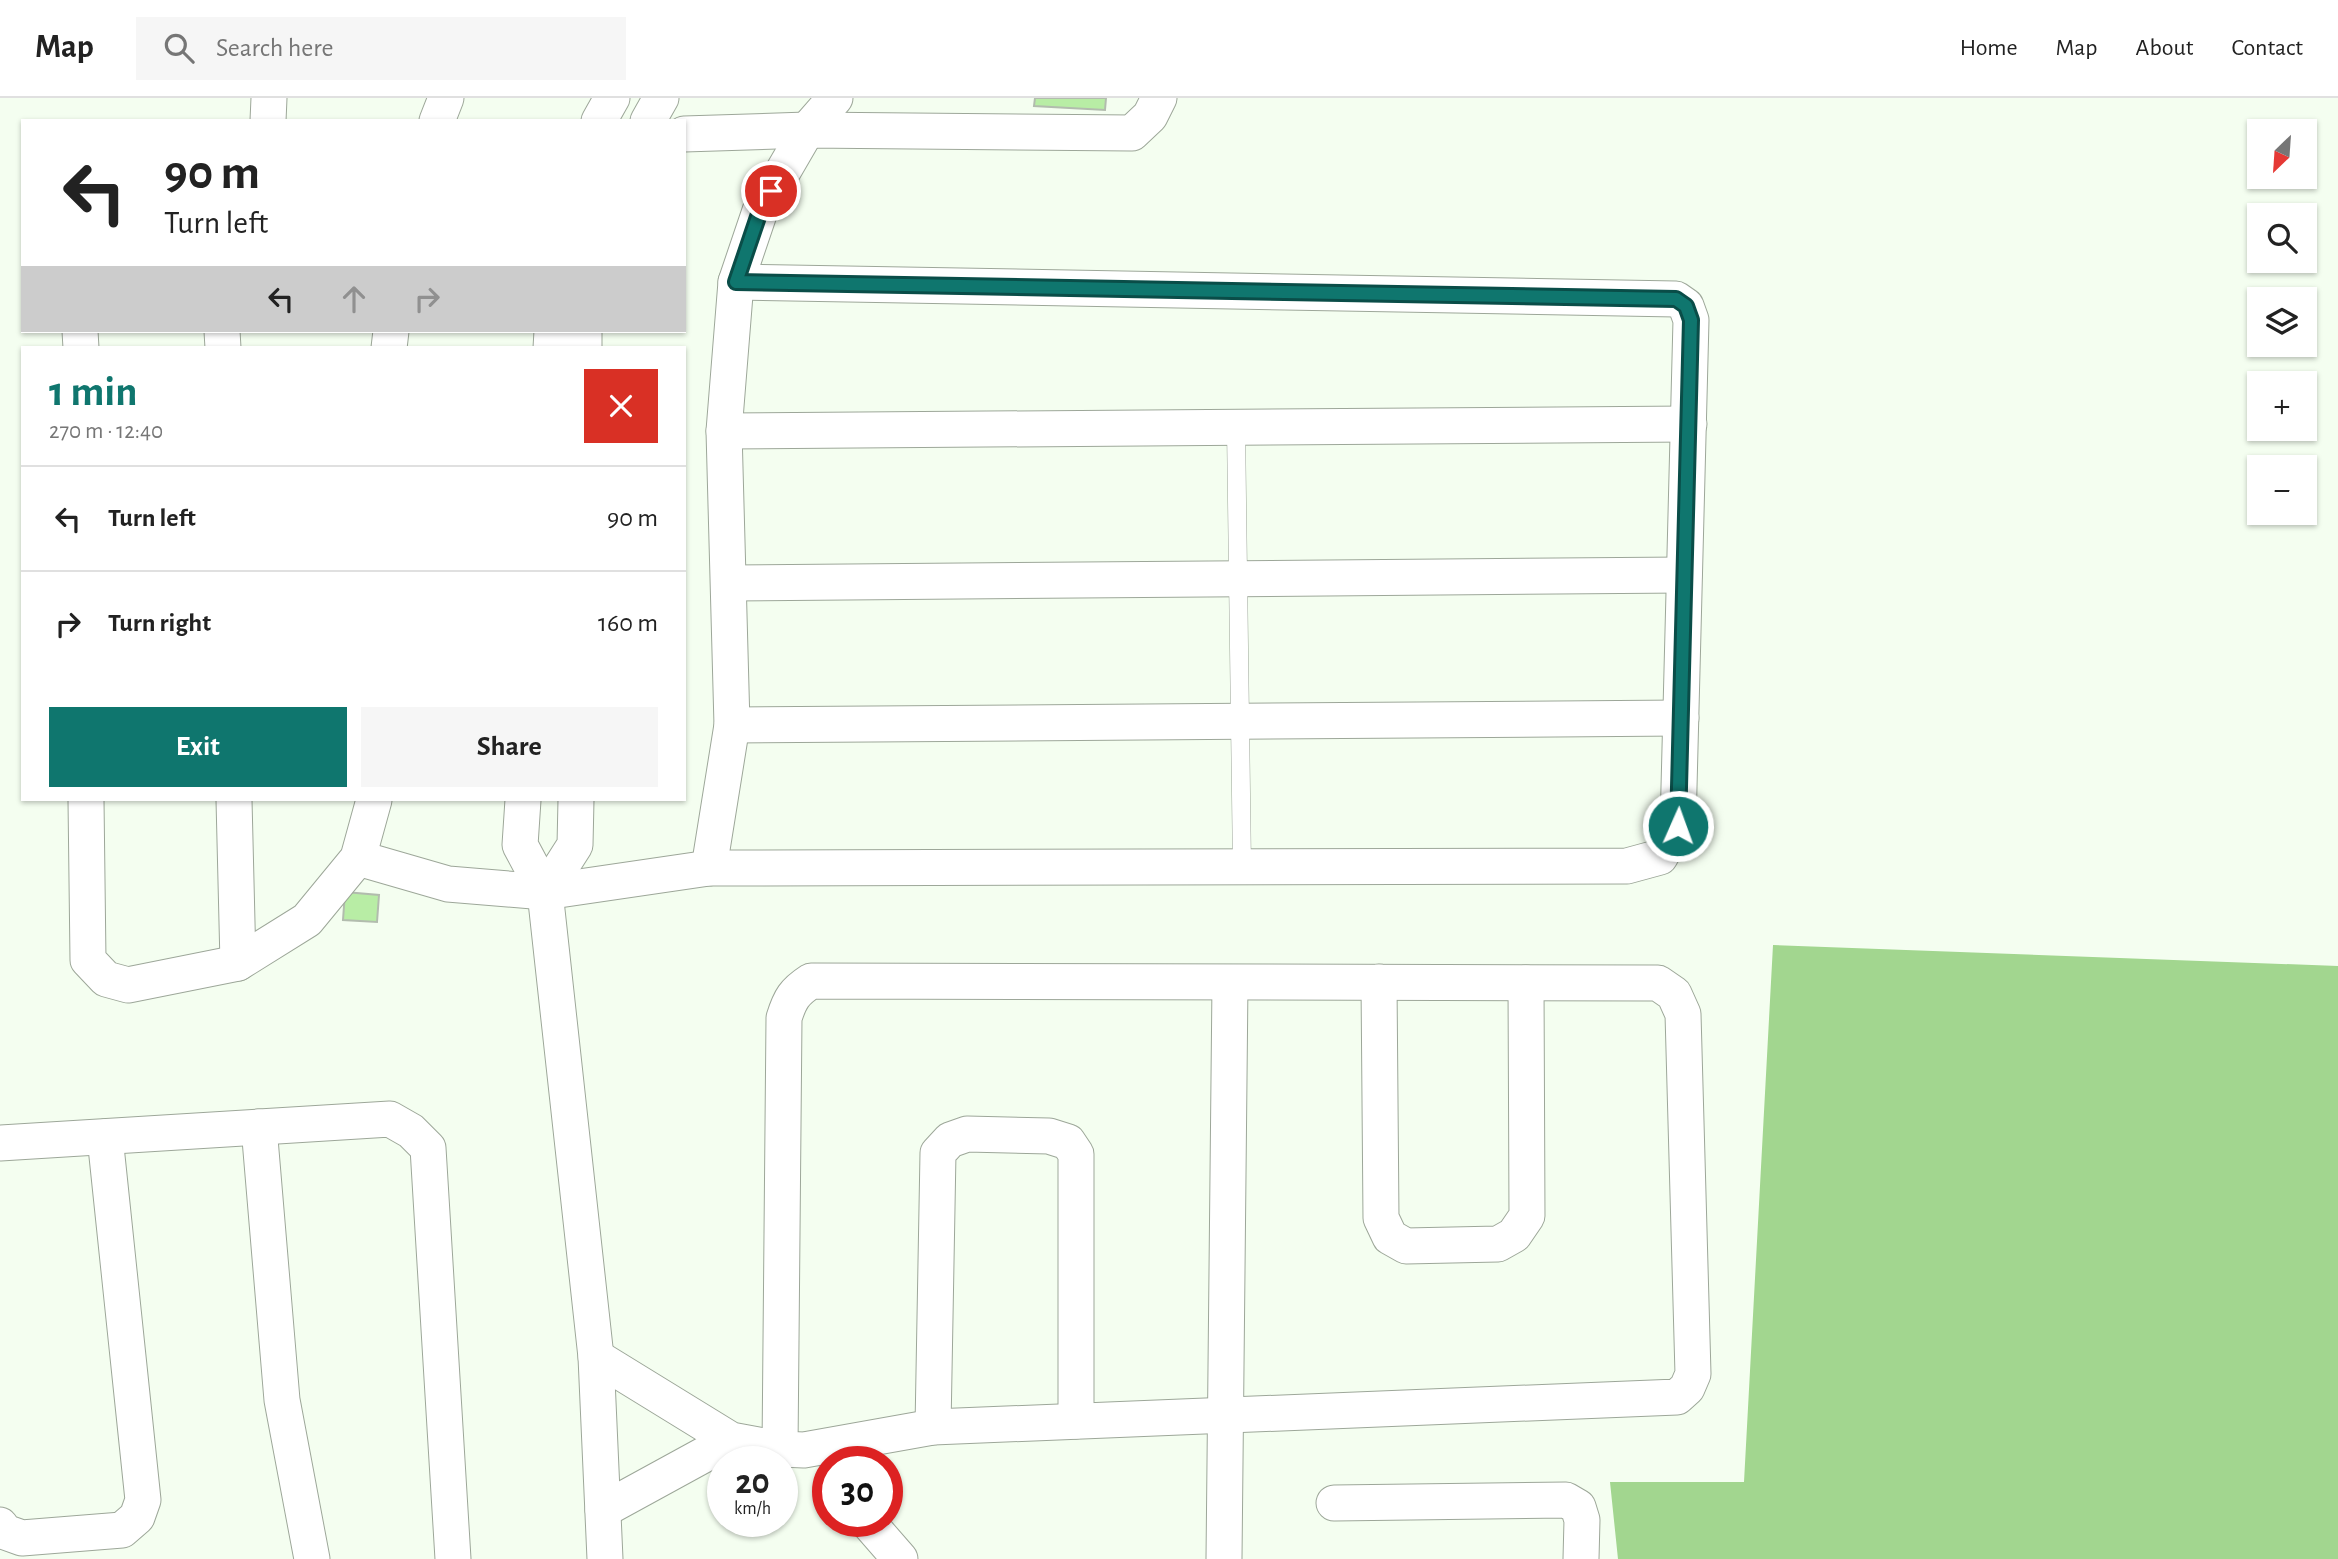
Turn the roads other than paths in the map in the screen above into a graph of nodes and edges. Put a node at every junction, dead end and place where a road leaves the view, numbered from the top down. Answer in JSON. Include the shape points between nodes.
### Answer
{"nodes":[{"id":1,"x":268,"y":98,"type":"edge"},
{"id":2,"x":446,"y":98,"type":"edge"},
{"id":3,"x":612,"y":98,"type":"edge"},
{"id":4,"x":661,"y":98,"type":"edge"},
{"id":5,"x":835,"y":98,"type":"edge"},
{"id":6,"x":1159,"y":98,"type":"edge"},
{"id":7,"x":268,"y":119,"type":"edge"},
{"id":8,"x":438,"y":119,"type":"edge"},
{"id":9,"x":599,"y":119,"type":"edge"},
{"id":10,"x":649,"y":119,"type":"edge"},
{"id":11,"x":807,"y":130,"type":"junction"},
{"id":12,"x":686,"y":134,"type":"edge"},
{"id":13,"x":736,"y":282,"type":"junction"},
{"id":14,"x":1689,"y":424,"type":"junction"},
{"id":15,"x":1236,"y":427,"type":"junction"},
{"id":16,"x":724,"y":431,"type":"junction"},
{"id":17,"x":1685,"y":575,"type":"junction"},
{"id":18,"x":1238,"y":578,"type":"junction"},
{"id":19,"x":729,"y":583,"type":"junction"},
{"id":20,"x":1681,"y":718,"type":"junction"},
{"id":21,"x":1240,"y":720,"type":"junction"},
{"id":22,"x":732,"y":725,"type":"junction"},
{"id":23,"x":86,"y":801,"type":"edge"},
{"id":24,"x":234,"y":801,"type":"edge"},
{"id":25,"x":374,"y":801,"type":"edge"},
{"id":26,"x":523,"y":801,"type":"edge"},
{"id":27,"x":576,"y":801,"type":"edge"},
{"id":28,"x":358,"y":858,"type":"junction"},
{"id":29,"x":1242,"y":867,"type":"junction"},
{"id":30,"x":709,"y":868,"type":"junction"},
{"id":31,"x":545,"y":892,"type":"junction"},
{"id":32,"x":238,"y":963,"type":"junction"},
{"id":33,"x":1379,"y":982,"type":"junction"},
{"id":34,"x":1230,"y":983,"type":"junction"},
{"id":35,"x":1526,"y":983,"type":"junction"},
{"id":36,"x":259,"y":1127,"type":"junction"},
{"id":37,"x":105,"y":1137,"type":"junction"},
{"id":38,"x":0,"y":1143,"type":"edge"},
{"id":39,"x":596,"y":1357,"type":"junction"},
{"id":40,"x":1227,"y":1415,"type":"junction"},
{"id":41,"x":1076,"y":1422,"type":"junction"},
{"id":42,"x":933,"y":1427,"type":"junction"},
{"id":43,"x":731,"y":1440,"type":"junction"},
{"id":44,"x":768,"y":1446,"type":"edge"},
{"id":45,"x":792,"y":1446,"type":"edge"},
{"id":46,"x":798,"y":1449,"type":"edge"},
{"id":47,"x":1334,"y":1503,"type":"dead end"},
{"id":48,"x":603,"y":1510,"type":"junction"},
{"id":49,"x":0,"y":1525,"type":"edge"},
{"id":50,"x":881,"y":1537,"type":"edge"},
{"id":51,"x":312,"y":1559,"type":"edge"},
{"id":52,"x":453,"y":1559,"type":"edge"},
{"id":53,"x":605,"y":1559,"type":"edge"},
{"id":54,"x":900,"y":1559,"type":"edge"},
{"id":55,"x":1224,"y":1559,"type":"edge"},
{"id":56,"x":1581,"y":1559,"type":"edge"}],
"edges":[{"from":1,"to":7,"type":"street"},
{"from":2,"to":8,"type":"street"},
{"from":3,"to":9,"type":"street"},
{"from":4,"to":10,"type":"street"},
{"from":5,"to":11,"type":"street"},
{"from":6,"to":11,"type":"street","via":[[1150,116],[1132,133]]},
{"from":11,"to":12,"type":"street"},
{"from":11,"to":13,"type":"street","via":[[760,211]]},
{"from":13,"to":14,"type":"street","via":[[1676,299],[1686,306],[1691,320]]},
{"from":13,"to":16,"type":"street"},
{"from":14,"to":15,"type":"street"},
{"from":14,"to":17,"type":"street"},
{"from":15,"to":16,"type":"street"},
{"from":15,"to":18,"type":"lane"},
{"from":16,"to":19,"type":"street"},
{"from":17,"to":18,"type":"street"},
{"from":17,"to":20,"type":"street"},
{"from":18,"to":19,"type":"street"},
{"from":18,"to":21,"type":"lane"},
{"from":19,"to":22,"type":"street"},
{"from":20,"to":21,"type":"street"},
{"from":20,"to":29,"type":"street","via":[[1678,826],[1660,856],[1627,866]]},
{"from":21,"to":22,"type":"street"},
{"from":21,"to":29,"type":"lane"},
{"from":22,"to":30,"type":"street"},
{"from":23,"to":32,"type":"street","via":[[88,960],[106,979],[128,985]]},
{"from":24,"to":32,"type":"street"},
{"from":25,"to":28,"type":"street"},
{"from":26,"to":31,"type":"street","via":[[520,845]]},
{"from":27,"to":31,"type":"street","via":[[575,845]]},
{"from":28,"to":31,"type":"street","via":[[448,884]]},
{"from":28,"to":32,"type":"street","via":[[307,920]]},
{"from":29,"to":30,"type":"street"},
{"from":30,"to":31,"type":"street"},
{"from":31,"to":39,"type":"street"},
{"from":33,"to":34,"type":"street"},
{"from":33,"to":35,"type":"street"},
{"from":33,"to":35,"type":"street","via":[[1381,1218],[1390,1237],[1406,1246],[1498,1244],[1514,1236],[1527,1216]]},
{"from":34,"to":40,"type":"street"},
{"from":34,"to":45,"type":"street","via":[[811,981],[796,991],[784,1018]]},
{"from":35,"to":40,"type":"street","via":[[1658,982],[1674,995],[1683,1014],[1693,1374],[1687,1388],[1677,1397]]},
{"from":36,"to":37,"type":"street"},
{"from":36,"to":51,"type":"street","via":[[282,1399]]},
{"from":36,"to":52,"type":"street","via":[[390,1119],[428,1148]]},
{"from":37,"to":38,"type":"street"},
{"from":37,"to":49,"type":"street","via":[[143,1500],[137,1517],[122,1530],[22,1538]]},
{"from":39,"to":43,"type":"street"},
{"from":39,"to":48,"type":"street"},
{"from":40,"to":41,"type":"street"},
{"from":40,"to":55,"type":"street"},
{"from":41,"to":42,"type":"street"},
{"from":41,"to":42,"type":"street","via":[[1076,1153],[1068,1142],[1049,1136],[967,1134],[950,1140],[938,1153]]},
{"from":42,"to":46,"type":"street"},
{"from":43,"to":44,"type":"street"},
{"from":43,"to":48,"type":"street"},
{"from":47,"to":56,"type":"street","via":[[1566,1500],[1578,1507],[1582,1520]]},
{"from":48,"to":53,"type":"street"},
{"from":50,"to":54,"type":"street"}]}
